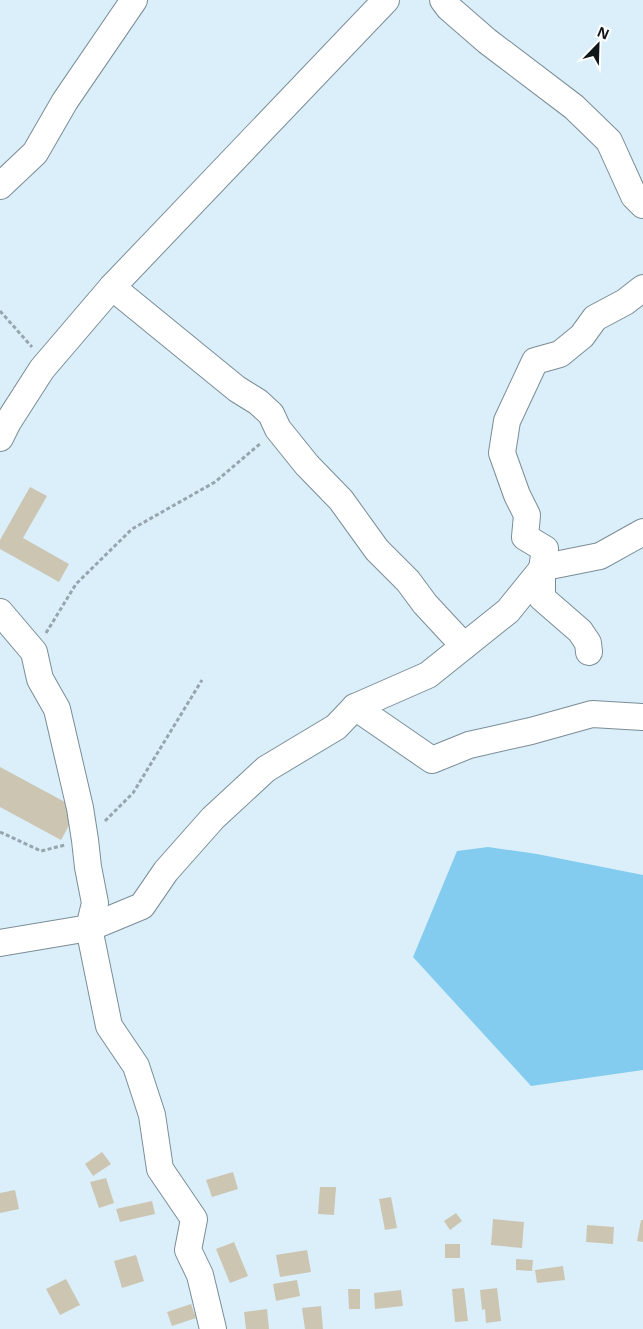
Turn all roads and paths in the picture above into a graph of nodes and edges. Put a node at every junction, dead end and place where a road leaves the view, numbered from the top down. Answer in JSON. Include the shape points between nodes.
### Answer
{"nodes":[{"id":1,"x":134,"y":0,"type":"edge"},
{"id":2,"x":386,"y":0,"type":"edge"},
{"id":3,"x":443,"y":0,"type":"edge"},
{"id":4,"x":0,"y":186,"type":"edge"},
{"id":5,"x":643,"y":205,"type":"edge"},
{"id":6,"x":112,"y":287,"type":"junction"},
{"id":7,"x":643,"y":288,"type":"edge"},
{"id":8,"x":0,"y":311,"type":"edge"},
{"id":9,"x":47,"y":364,"type":"junction"},
{"id":10,"x":278,"y":429,"type":"junction"},
{"id":11,"x":0,"y":438,"type":"edge"},
{"id":12,"x":643,"y":532,"type":"edge"},
{"id":13,"x":542,"y":569,"type":"junction"},
{"id":14,"x":0,"y":612,"type":"edge"},
{"id":15,"x":0,"y":629,"type":"edge"},
{"id":16,"x":464,"y":646,"type":"junction"},
{"id":17,"x":34,"y":652,"type":"junction"},
{"id":18,"x":589,"y":652,"type":"dead end"},
{"id":19,"x":202,"y":680,"type":"dead end"},
{"id":20,"x":355,"y":707,"type":"junction"},
{"id":21,"x":643,"y":717,"type":"edge"},
{"id":22,"x":0,"y":832,"type":"edge"},
{"id":23,"x":85,"y":840,"type":"junction"},
{"id":24,"x":89,"y":928,"type":"junction"},
{"id":25,"x":0,"y":943,"type":"edge"},
{"id":26,"x":213,"y":1329,"type":"edge"}],
"edges":[{"from":1,"to":4,"type":"street","via":[[65,101],[35,153]]},
{"from":2,"to":6,"type":"street"},
{"from":3,"to":5,"type":"street","via":[[487,41],[574,107],[609,141],[634,196]]},
{"from":6,"to":9,"type":"street"},
{"from":6,"to":10,"type":"street","via":[[237,389],[258,402],[271,414]]},
{"from":7,"to":13,"type":"street","via":[[625,302],[594,318],[582,336],[560,354],[535,361],[507,421],[502,453],[527,515],[525,537],[545,548]]},
{"from":8,"to":9,"type":"path"},
{"from":9,"to":11,"type":"street"},
{"from":10,"to":16,"type":"street","via":[[306,466],[341,500],[376,550],[408,581]]},
{"from":10,"to":17,"type":"path","via":[[215,482],[132,529],[76,584]]},
{"from":12,"to":13,"type":"street","via":[[600,556]]},
{"from":13,"to":16,"type":"street","via":[[508,611]]},
{"from":13,"to":18,"type":"street","via":[[542,598],[580,631]]},
{"from":14,"to":17,"type":"street"},
{"from":15,"to":17,"type":"street"},
{"from":16,"to":20,"type":"street","via":[[428,675]]},
{"from":17,"to":23,"type":"street","via":[[40,679],[57,708]]},
{"from":19,"to":23,"type":"path","via":[[133,793]]},
{"from":20,"to":21,"type":"street","via":[[432,760],[469,745],[592,714]]},
{"from":20,"to":24,"type":"street","via":[[336,727],[266,769],[213,818],[166,871],[142,906]]},
{"from":22,"to":23,"type":"path","via":[[41,851]]},
{"from":23,"to":24,"type":"street","via":[[95,904]]},
{"from":24,"to":25,"type":"street"},
{"from":24,"to":26,"type":"street","via":[[110,1026],[136,1066],[152,1115],[160,1169],[194,1219],[188,1250],[200,1275]]}]}
